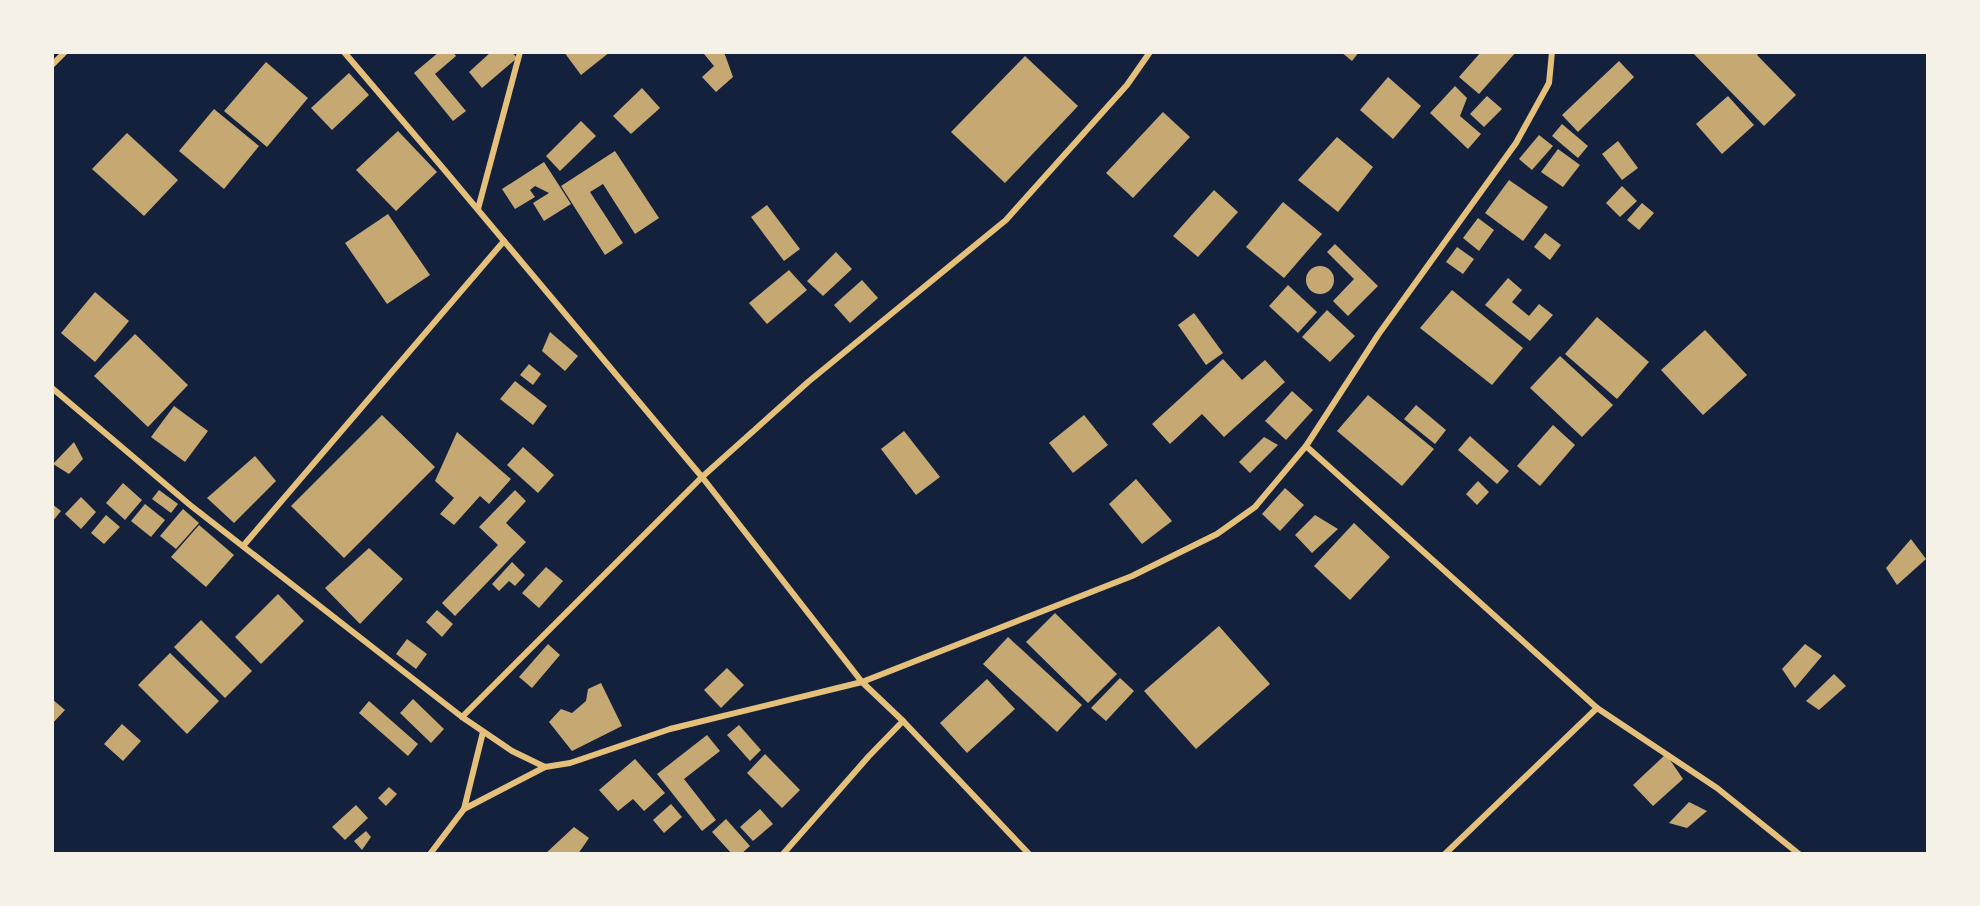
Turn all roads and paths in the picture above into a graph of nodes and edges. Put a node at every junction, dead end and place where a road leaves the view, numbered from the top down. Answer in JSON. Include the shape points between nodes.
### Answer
{"nodes":[{"id":1,"x":65,"y":52,"type":"edge"},
{"id":2,"x":344,"y":52,"type":"edge"},
{"id":3,"x":520,"y":52,"type":"edge"},
{"id":4,"x":1150,"y":52,"type":"edge"},
{"id":5,"x":1552,"y":52,"type":"edge"},
{"id":6,"x":52,"y":64,"type":"edge"},
{"id":7,"x":478,"y":209,"type":"junction"},
{"id":8,"x":504,"y":241,"type":"junction"},
{"id":9,"x":52,"y":388,"type":"edge"},
{"id":10,"x":1306,"y":446,"type":"junction"},
{"id":11,"x":702,"y":477,"type":"junction"},
{"id":12,"x":243,"y":546,"type":"junction"},
{"id":13,"x":862,"y":682,"type":"junction"},
{"id":14,"x":1597,"y":708,"type":"junction"},
{"id":15,"x":462,"y":717,"type":"junction"},
{"id":16,"x":903,"y":721,"type":"junction"},
{"id":17,"x":483,"y":732,"type":"junction"},
{"id":18,"x":545,"y":767,"type":"junction"},
{"id":19,"x":464,"y":808,"type":"junction"},
{"id":20,"x":430,"y":854,"type":"edge"},
{"id":21,"x":783,"y":854,"type":"edge"},
{"id":22,"x":1029,"y":854,"type":"edge"},
{"id":23,"x":1445,"y":854,"type":"edge"},
{"id":24,"x":1799,"y":854,"type":"edge"}],
"edges":[{"from":1,"to":6,"type":"street"},
{"from":2,"to":7,"type":"street"},
{"from":3,"to":7,"type":"street"},
{"from":4,"to":11,"type":"street","via":[[1127,84],[1006,220],[808,382]]},
{"from":5,"to":10,"type":"street","via":[[1549,83],[1516,143],[1378,335]]},
{"from":7,"to":8,"type":"street"},
{"from":8,"to":11,"type":"street"},
{"from":8,"to":12,"type":"street"},
{"from":9,"to":12,"type":"street"},
{"from":10,"to":13,"type":"street","via":[[1255,507],[1217,534],[1132,576]]},
{"from":10,"to":14,"type":"street"},
{"from":11,"to":13,"type":"street"},
{"from":11,"to":15,"type":"street"},
{"from":12,"to":15,"type":"street"},
{"from":13,"to":16,"type":"street"},
{"from":13,"to":18,"type":"street","via":[[670,729],[570,764]]},
{"from":14,"to":23,"type":"street"},
{"from":14,"to":24,"type":"street","via":[[1717,788]]},
{"from":15,"to":17,"type":"street"},
{"from":16,"to":21,"type":"street"},
{"from":16,"to":22,"type":"street"},
{"from":17,"to":18,"type":"street"},
{"from":17,"to":19,"type":"street"},
{"from":18,"to":19,"type":"street"},
{"from":19,"to":20,"type":"street"}]}
